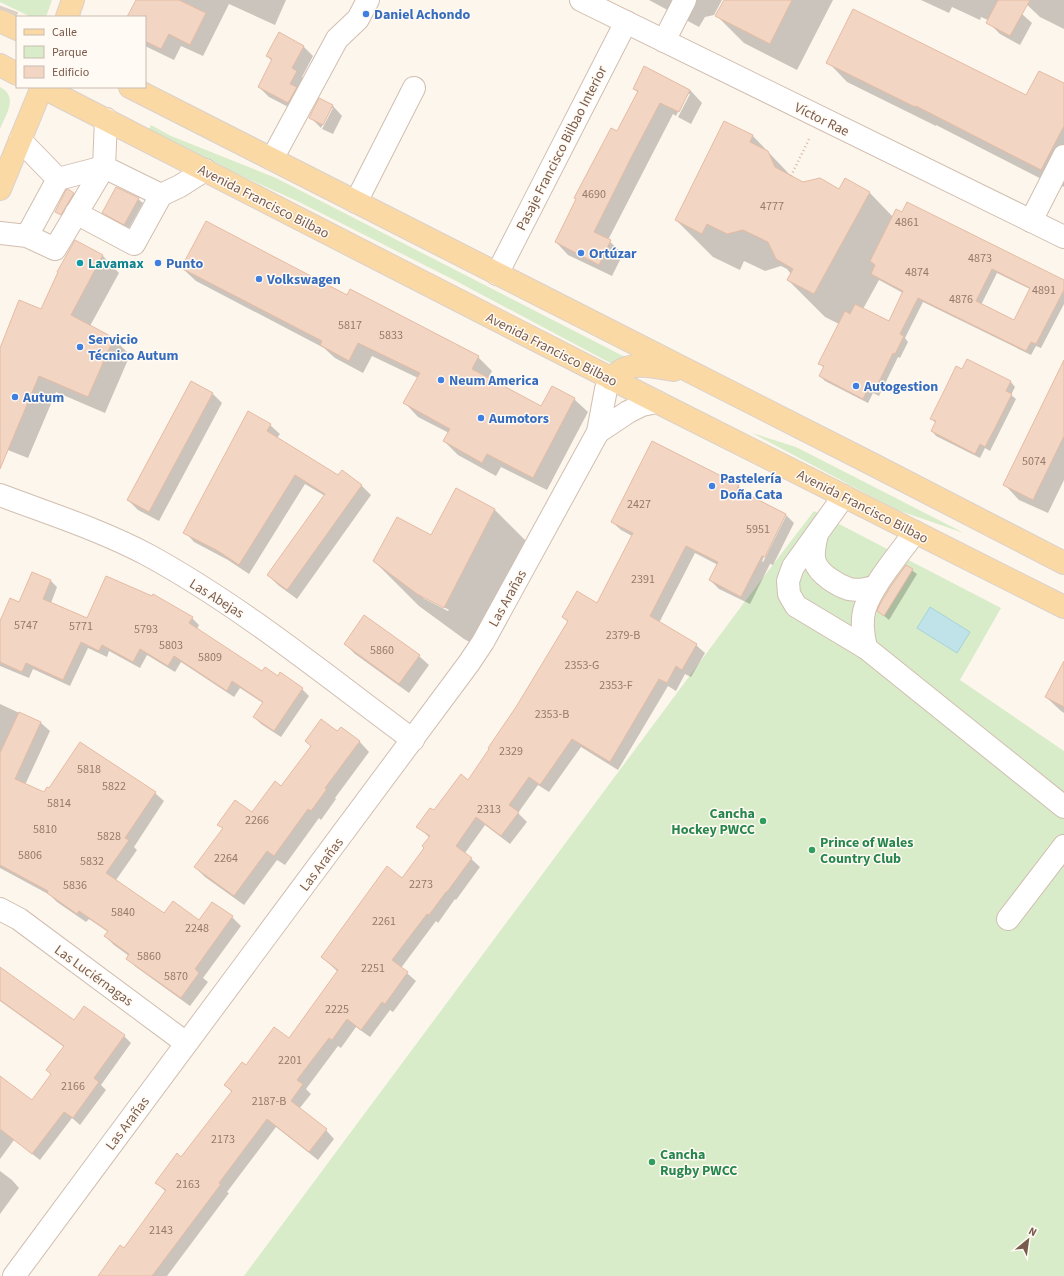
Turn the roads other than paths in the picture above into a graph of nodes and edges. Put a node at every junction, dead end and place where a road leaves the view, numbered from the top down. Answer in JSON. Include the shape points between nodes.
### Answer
{"nodes":[{"id":1,"x":73,"y":0,"type":"edge"},
{"id":2,"x":368,"y":0,"type":"edge"},
{"id":3,"x":581,"y":0,"type":"edge"},
{"id":4,"x":685,"y":0,"type":"edge"},
{"id":5,"x":67,"y":16,"type":"edge"},
{"id":6,"x":0,"y":21,"type":"edge"},
{"id":7,"x":626,"y":22,"type":"junction"},
{"id":8,"x":16,"y":29,"type":"edge"},
{"id":9,"x":664,"y":41,"type":"junction"},
{"id":10,"x":0,"y":65,"type":"edge"},
{"id":11,"x":16,"y":73,"type":"edge"},
{"id":12,"x":42,"y":88,"type":"edge"},
{"id":13,"x":44,"y":88,"type":"edge"},
{"id":14,"x":132,"y":88,"type":"edge"},
{"id":15,"x":414,"y":88,"type":"dead end"},
{"id":16,"x":106,"y":119,"type":"junction"},
{"id":17,"x":20,"y":140,"type":"junction"},
{"id":18,"x":1064,"y":156,"type":"edge"},
{"id":19,"x":272,"y":159,"type":"junction"},
{"id":20,"x":104,"y":167,"type":"junction"},
{"id":21,"x":205,"y":170,"type":"junction"},
{"id":22,"x":58,"y":179,"type":"junction"},
{"id":23,"x":0,"y":189,"type":"edge"},
{"id":24,"x":161,"y":196,"type":"junction"},
{"id":25,"x":356,"y":202,"type":"junction"},
{"id":26,"x":76,"y":214,"type":"junction"},
{"id":27,"x":1031,"y":221,"type":"junction"},
{"id":28,"x":0,"y":233,"type":"edge"},
{"id":29,"x":28,"y":236,"type":"junction"},
{"id":30,"x":1064,"y":237,"type":"edge"},
{"id":31,"x":497,"y":274,"type":"junction"},
{"id":32,"x":691,"y":372,"type":"junction"},
{"id":33,"x":611,"y":379,"type":"junction"},
{"id":34,"x":657,"y":402,"type":"junction"},
{"id":35,"x":598,"y":432,"type":"junction"},
{"id":36,"x":0,"y":494,"type":"edge"},
{"id":37,"x":844,"y":496,"type":"junction"},
{"id":38,"x":915,"y":532,"type":"junction"},
{"id":39,"x":817,"y":534,"type":"junction"},
{"id":40,"x":1064,"y":563,"type":"edge"},
{"id":41,"x":876,"y":586,"type":"junction"},
{"id":42,"x":1064,"y":607,"type":"edge"},
{"id":43,"x":866,"y":648,"type":"junction"},
{"id":44,"x":413,"y":740,"type":"junction"},
{"id":45,"x":1064,"y":807,"type":"edge"},
{"id":46,"x":1064,"y":846,"type":"edge"},
{"id":47,"x":0,"y":909,"type":"edge"},
{"id":48,"x":1008,"y":919,"type":"dead end"},
{"id":49,"x":186,"y":1043,"type":"junction"},
{"id":50,"x":14,"y":1276,"type":"edge"}],
"edges":[{"from":1,"to":5,"type":"main road"},
{"from":2,"to":19,"type":"street","via":[[358,19],[337,39]]},
{"from":3,"to":7,"type":"street","name":"Víctor Rae"},
{"from":4,"to":9,"type":"street"},
{"from":6,"to":8,"type":"main road"},
{"from":7,"to":9,"type":"street","name":"Víctor Rae"},
{"from":7,"to":31,"type":"street","name":"Pasaje Francisco Bilbao Interior"},
{"from":9,"to":27,"type":"street","name":"Víctor Rae"},
{"from":10,"to":11,"type":"main road"},
{"from":12,"to":17,"type":"main road"},
{"from":13,"to":16,"type":"main road","name":"Avenida Francisco Bilbao"},
{"from":14,"to":19,"type":"main road"},
{"from":15,"to":25,"type":"street"},
{"from":16,"to":20,"type":"street"},
{"from":16,"to":21,"type":"main road","name":"Avenida Francisco Bilbao"},
{"from":17,"to":22,"type":"street"},
{"from":17,"to":23,"type":"main road"},
{"from":18,"to":27,"type":"street"},
{"from":19,"to":25,"type":"main road"},
{"from":20,"to":22,"type":"street"},
{"from":20,"to":24,"type":"street"},
{"from":20,"to":26,"type":"street"},
{"from":21,"to":24,"type":"street"},
{"from":21,"to":33,"type":"main road","name":"Avenida Francisco Bilbao"},
{"from":22,"to":29,"type":"street"},
{"from":24,"to":26,"type":"street","via":[[134,244]]},
{"from":25,"to":31,"type":"main road"},
{"from":26,"to":29,"type":"street","via":[[55,249]]},
{"from":27,"to":30,"type":"street","name":"Víctor Rae"},
{"from":28,"to":29,"type":"street"},
{"from":31,"to":32,"type":"main road"},
{"from":32,"to":33,"type":"main road","via":[[635,366],[624,369]]},
{"from":32,"to":40,"type":"main road"},
{"from":33,"to":34,"type":"main road","name":"Avenida Francisco Bilbao"},
{"from":33,"to":35,"type":"street","name":"Las Arañas","via":[[606,389]]},
{"from":34,"to":35,"type":"street","name":"Las Arañas","via":[[642,405]]},
{"from":34,"to":37,"type":"main road","name":"Avenida Francisco Bilbao"},
{"from":35,"to":44,"type":"street","name":"Las Arañas","via":[[483,642]]},
{"from":36,"to":44,"type":"street","name":"Las Abejas","via":[[114,538],[226,602]]},
{"from":37,"to":38,"type":"main road","name":"Avenida Francisco Bilbao"},
{"from":37,"to":39,"type":"street"},
{"from":38,"to":41,"type":"street"},
{"from":38,"to":42,"type":"main road","name":"Avenida Francisco Bilbao"},
{"from":39,"to":41,"type":"street","via":[[814,560],[826,577],[849,589],[865,590]]},
{"from":39,"to":43,"type":"street","via":[[793,568],[788,581],[789,594],[796,606]]},
{"from":41,"to":43,"type":"street","via":[[865,608],[863,632]]},
{"from":43,"to":45,"type":"street"},
{"from":44,"to":49,"type":"street","name":"Las Arañas"},
{"from":46,"to":48,"type":"street"},
{"from":47,"to":49,"type":"street","name":"Las Luciérnagas","via":[[18,919]]},
{"from":49,"to":50,"type":"street","name":"Las Arañas"}]}
